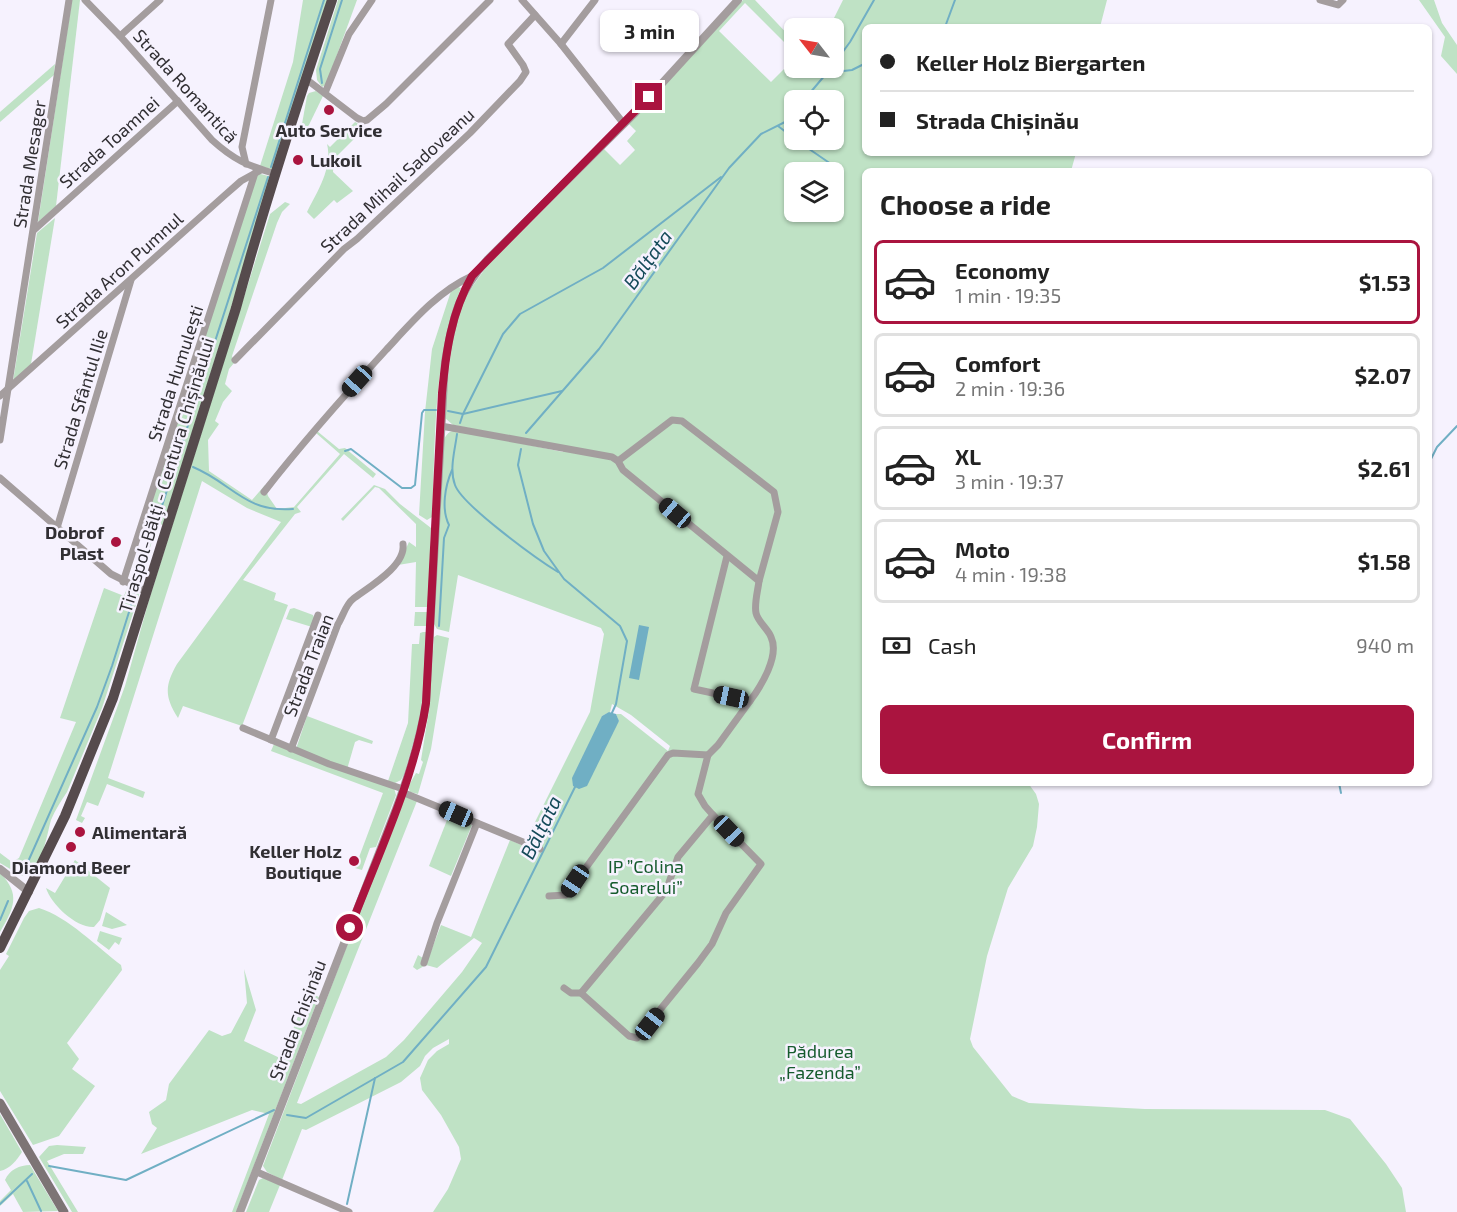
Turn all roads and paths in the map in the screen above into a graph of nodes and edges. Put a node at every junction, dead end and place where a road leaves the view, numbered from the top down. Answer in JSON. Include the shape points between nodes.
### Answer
{"nodes":[{"id":1,"x":69,"y":0,"type":"edge"},
{"id":2,"x":85,"y":0,"type":"edge"},
{"id":3,"x":160,"y":0,"type":"edge"},
{"id":4,"x":272,"y":0,"type":"edge"},
{"id":5,"x":332,"y":0,"type":"edge"},
{"id":6,"x":372,"y":0,"type":"edge"},
{"id":7,"x":490,"y":0,"type":"edge"},
{"id":8,"x":522,"y":0,"type":"edge"},
{"id":9,"x":595,"y":0,"type":"edge"},
{"id":10,"x":738,"y":0,"type":"edge"},
{"id":11,"x":1320,"y":0,"type":"edge"},
{"id":12,"x":1343,"y":0,"type":"edge"},
{"id":13,"x":535,"y":15,"type":"junction"},
{"id":14,"x":120,"y":36,"type":"junction"},
{"id":15,"x":561,"y":44,"type":"junction"},
{"id":16,"x":306,"y":79,"type":"junction"},
{"id":17,"x":326,"y":93,"type":"junction"},
{"id":18,"x":178,"y":101,"type":"junction"},
{"id":19,"x":624,"y":124,"type":"junction"},
{"id":20,"x":246,"y":164,"type":"junction"},
{"id":21,"x":258,"y":171,"type":"junction"},
{"id":22,"x":276,"y":174,"type":"junction"},
{"id":23,"x":34,"y":230,"type":"junction"},
{"id":24,"x":472,"y":276,"type":"junction"},
{"id":25,"x":131,"y":280,"type":"junction"},
{"id":26,"x":236,"y":360,"type":"dead end"},
{"id":27,"x":8,"y":389,"type":"junction"},
{"id":28,"x":0,"y":396,"type":"edge"},
{"id":29,"x":441,"y":426,"type":"junction"},
{"id":30,"x":0,"y":440,"type":"edge"},
{"id":31,"x":618,"y":461,"type":"junction"},
{"id":32,"x":0,"y":478,"type":"edge"},
{"id":33,"x":264,"y":492,"type":"dead end"},
{"id":34,"x":57,"y":528,"type":"junction"},
{"id":35,"x":403,"y":544,"type":"dead end"},
{"id":36,"x":727,"y":556,"type":"junction"},
{"id":37,"x":759,"y":581,"type":"junction"},
{"id":38,"x":123,"y":582,"type":"junction"},
{"id":39,"x":147,"y":592,"type":"junction"},
{"id":40,"x":318,"y":615,"type":"dead end"},
{"id":41,"x":750,"y":701,"type":"junction"},
{"id":42,"x":243,"y":728,"type":"dead end"},
{"id":43,"x":270,"y":740,"type":"junction"},
{"id":44,"x":291,"y":749,"type":"junction"},
{"id":45,"x":708,"y":755,"type":"junction"},
{"id":46,"x":402,"y":790,"type":"junction"},
{"id":47,"x":713,"y":815,"type":"junction"},
{"id":48,"x":477,"y":823,"type":"junction"},
{"id":49,"x":540,"y":849,"type":"dead end"},
{"id":50,"x":0,"y":869,"type":"edge"},
{"id":51,"x":29,"y":892,"type":"junction"},
{"id":52,"x":549,"y":896,"type":"dead end"},
{"id":53,"x":0,"y":948,"type":"edge"},
{"id":54,"x":424,"y":963,"type":"dead end"},
{"id":55,"x":564,"y":988,"type":"dead end"},
{"id":56,"x":581,"y":993,"type":"junction"},
{"id":57,"x":0,"y":1103,"type":"edge"},
{"id":58,"x":257,"y":1172,"type":"junction"},
{"id":59,"x":64,"y":1212,"type":"edge"},
{"id":60,"x":240,"y":1212,"type":"edge"},
{"id":61,"x":349,"y":1212,"type":"edge"}],
"edges":[{"from":1,"to":23,"type":"street","name":"Strada Mesager"},
{"from":2,"to":14,"type":"street","name":"Strada Romantică"},
{"from":3,"to":14,"type":"street"},
{"from":4,"to":20,"type":"street","via":[[242,147]]},
{"from":5,"to":16,"type":"highway","name":"Tiraspol-Bălţi - Centura Chișinăului"},
{"from":6,"to":17,"type":"street","via":[[349,34]]},
{"from":7,"to":17,"type":"street","via":[[367,120],[357,118]]},
{"from":8,"to":13,"type":"street"},
{"from":9,"to":15,"type":"street"},
{"from":10,"to":19,"type":"street","name":"Strada Chișinău"},
{"from":11,"to":12,"type":"street","via":[[1338,5]]},
{"from":13,"to":15,"type":"street"},
{"from":13,"to":26,"type":"street","name":"Strada Mihail Sadoveanu","via":[[508,44],[526,72],[520,81],[344,249]]},
{"from":14,"to":18,"type":"street","name":"Strada Romantică"},
{"from":15,"to":19,"type":"street"},
{"from":16,"to":17,"type":"street"},
{"from":16,"to":22,"type":"highway","name":"Tiraspol-Bălţi - Centura Chișinăului"},
{"from":18,"to":20,"type":"street","name":"Strada Romantică","via":[[228,155]]},
{"from":18,"to":23,"type":"street","name":"Strada Toamnei"},
{"from":19,"to":24,"type":"street","name":"Strada Chișinău"},
{"from":20,"to":21,"type":"street","name":"Strada Romantică"},
{"from":21,"to":22,"type":"street","name":"Strada Romantică"},
{"from":21,"to":25,"type":"street","name":"Strada Aron Pumnul","via":[[241,181]]},
{"from":21,"to":38,"type":"street","name":"Strada Humulești"},
{"from":22,"to":39,"type":"highway","name":"Tiraspol-Bălţi - Centura Chișinăului"},
{"from":23,"to":27,"type":"street","name":"Strada Mesager"},
{"from":24,"to":29,"type":"street","name":"Strada Chișinău","via":[[451,329]]},
{"from":24,"to":33,"type":"street","name":"Strada Chișinău","via":[[447,290],[402,333],[314,429]]},
{"from":25,"to":27,"type":"street","name":"Strada Aron Pumnul"},
{"from":25,"to":34,"type":"street","name":"Strada Sfântul Ilie"},
{"from":27,"to":28,"type":"street","name":"Strada Aron Pumnul"},
{"from":27,"to":30,"type":"street","name":"Strada Mesager"},
{"from":29,"to":31,"type":"street"},
{"from":29,"to":46,"type":"street","name":"Strada Chișinău","via":[[426,703],[416,752]]},
{"from":31,"to":36,"type":"street","via":[[623,470]]},
{"from":31,"to":37,"type":"street","via":[[672,420],[682,421],[774,492],[778,512]]},
{"from":32,"to":34,"type":"street"},
{"from":34,"to":38,"type":"street"},
{"from":35,"to":44,"type":"street","name":"Strada Traian","via":[[400,557],[377,583],[348,604]]},
{"from":36,"to":37,"type":"street"},
{"from":36,"to":41,"type":"street","via":[[694,689]]},
{"from":37,"to":41,"type":"street","via":[[756,613],[773,644],[764,682]]},
{"from":38,"to":39,"type":"street"},
{"from":39,"to":51,"type":"highway","name":"Tiraspol-Bălţi - Centura Chișinăului","via":[[95,746]]},
{"from":40,"to":43,"type":"street","name":"Strada Traian"},
{"from":41,"to":45,"type":"street"},
{"from":42,"to":43,"type":"street"},
{"from":43,"to":44,"type":"street"},
{"from":44,"to":46,"type":"street"},
{"from":45,"to":47,"type":"street","via":[[698,794]]},
{"from":45,"to":52,"type":"street","via":[[668,755],[566,895]]},
{"from":46,"to":48,"type":"street"},
{"from":46,"to":58,"type":"street","name":"Strada Chișinău"},
{"from":47,"to":56,"type":"street","via":[[678,857],[666,891]]},
{"from":47,"to":56,"type":"street","via":[[761,864],[726,913],[698,963],[637,1038],[629,1036]]},
{"from":48,"to":49,"type":"street"},
{"from":48,"to":54,"type":"street"},
{"from":50,"to":51,"type":"street"},
{"from":51,"to":53,"type":"highway","name":"Tiraspol-Bălţi - Centura Chișinăului"},
{"from":55,"to":56,"type":"street"},
{"from":57,"to":59,"type":"main road"},
{"from":58,"to":60,"type":"street","name":"Strada Chișinău"},
{"from":58,"to":61,"type":"street"}]}
